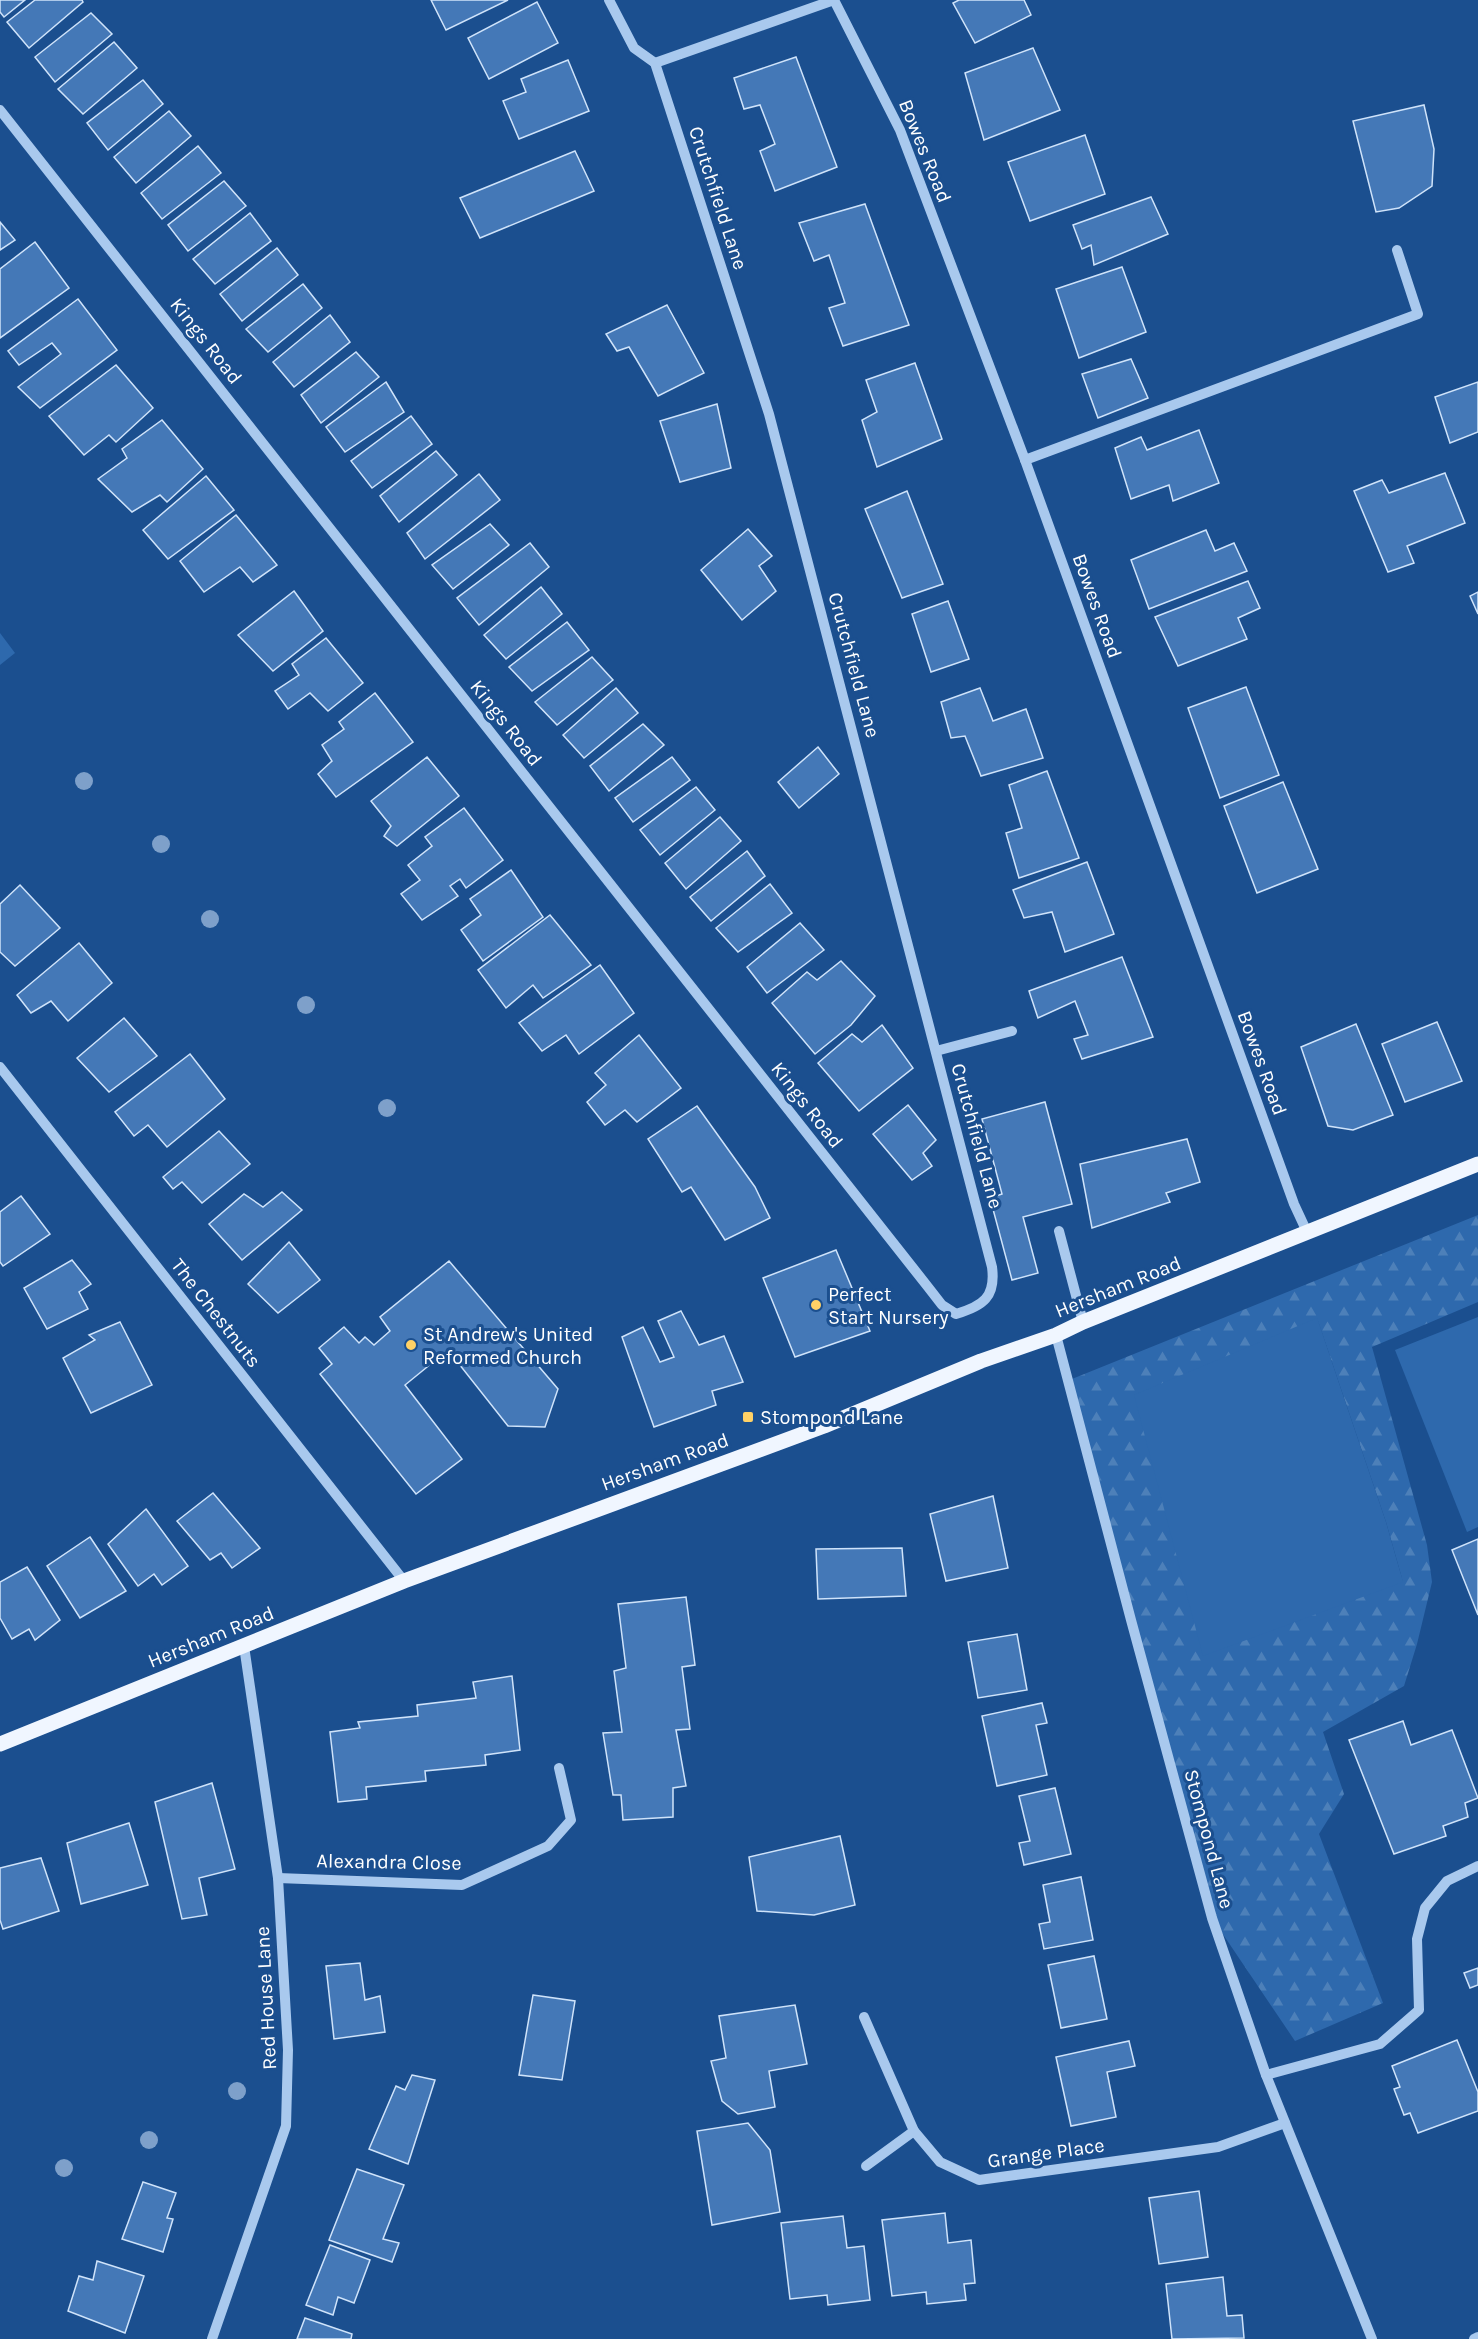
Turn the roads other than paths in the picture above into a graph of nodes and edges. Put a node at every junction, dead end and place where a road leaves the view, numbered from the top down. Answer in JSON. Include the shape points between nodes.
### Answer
{"nodes":[{"id":1,"x":609,"y":0,"type":"edge"},
{"id":2,"x":834,"y":0,"type":"edge"},
{"id":3,"x":655,"y":63,"type":"junction"},
{"id":4,"x":0,"y":110,"type":"edge"},
{"id":5,"x":1396,"y":250,"type":"dead end"},
{"id":6,"x":1025,"y":460,"type":"junction"},
{"id":7,"x":1012,"y":1030,"type":"dead end"},
{"id":8,"x":936,"y":1051,"type":"junction"},
{"id":9,"x":0,"y":1067,"type":"edge"},
{"id":10,"x":1478,"y":1164,"type":"edge"},
{"id":11,"x":1059,"y":1231,"type":"dead end"},
{"id":12,"x":1307,"y":1232,"type":"junction"},
{"id":13,"x":994,"y":1283,"type":"joint"},
{"id":14,"x":1083,"y":1322,"type":"junction"},
{"id":15,"x":1056,"y":1335,"type":"junction"},
{"id":16,"x":404,"y":1581,"type":"junction"},
{"id":17,"x":244,"y":1646,"type":"junction"},
{"id":18,"x":0,"y":1744,"type":"edge"},
{"id":19,"x":559,"y":1768,"type":"dead end"},
{"id":20,"x":1478,"y":1866,"type":"edge"},
{"id":21,"x":278,"y":1878,"type":"junction"},
{"id":22,"x":864,"y":2017,"type":"dead end"},
{"id":23,"x":1266,"y":2075,"type":"junction"},
{"id":24,"x":1285,"y":2123,"type":"junction"},
{"id":25,"x":914,"y":2131,"type":"junction"},
{"id":26,"x":866,"y":2166,"type":"dead end"},
{"id":27,"x":212,"y":2339,"type":"edge"},
{"id":28,"x":1372,"y":2339,"type":"edge"}],
"edges":[{"from":1,"to":3,"type":"street","via":[[634,48]]},
{"from":2,"to":3,"type":"street"},
{"from":2,"to":6,"type":"street","name":"Bowes Road","via":[[900,130]]},
{"from":3,"to":8,"type":"street","name":"Crutchfield Lane","via":[[769,414]]},
{"from":4,"to":13,"type":"street","name":"Kings Road","via":[[942,1305],[956,1314],[968,1311],[991,1294]]},
{"from":5,"to":6,"type":"street","via":[[1418,314]]},
{"from":6,"to":12,"type":"street","name":"Bowes Road"},
{"from":7,"to":8,"type":"street"},
{"from":8,"to":13,"type":"street","name":"Crutchfield Lane"},
{"from":9,"to":16,"type":"street","name":"The Chestnuts"},
{"from":10,"to":12,"type":"main road","name":"Hersham Road"},
{"from":11,"to":14,"type":"street"},
{"from":12,"to":14,"type":"main road","name":"Hersham Road"},
{"from":14,"to":15,"type":"main road","name":"Hersham Road"},
{"from":15,"to":16,"type":"main road","name":"Hersham Road","via":[[981,1361],[824,1426]]},
{"from":15,"to":23,"type":"street","name":"Stompond Lane","via":[[1212,1918]]},
{"from":16,"to":17,"type":"main road","name":"Hersham Road"},
{"from":17,"to":18,"type":"main road","name":"Hersham Road"},
{"from":17,"to":21,"type":"street","name":"Red House Lane"},
{"from":19,"to":21,"type":"street","name":"Alexandra Close","via":[[571,1820],[548,1846],[462,1885]]},
{"from":20,"to":23,"type":"street","via":[[1447,1881],[1425,1908],[1417,1939],[1419,2010],[1380,2044]]},
{"from":21,"to":27,"type":"street","name":"Red House Lane","via":[[288,2050],[286,2126]]},
{"from":22,"to":25,"type":"street","name":"Grange Place"},
{"from":23,"to":24,"type":"street","name":"Stompond Lane"},
{"from":24,"to":25,"type":"street","name":"Grange Place","via":[[1218,2147],[979,2180],[940,2162]]},
{"from":24,"to":28,"type":"street","name":"Stompond Lane"},
{"from":25,"to":26,"type":"street"}]}
